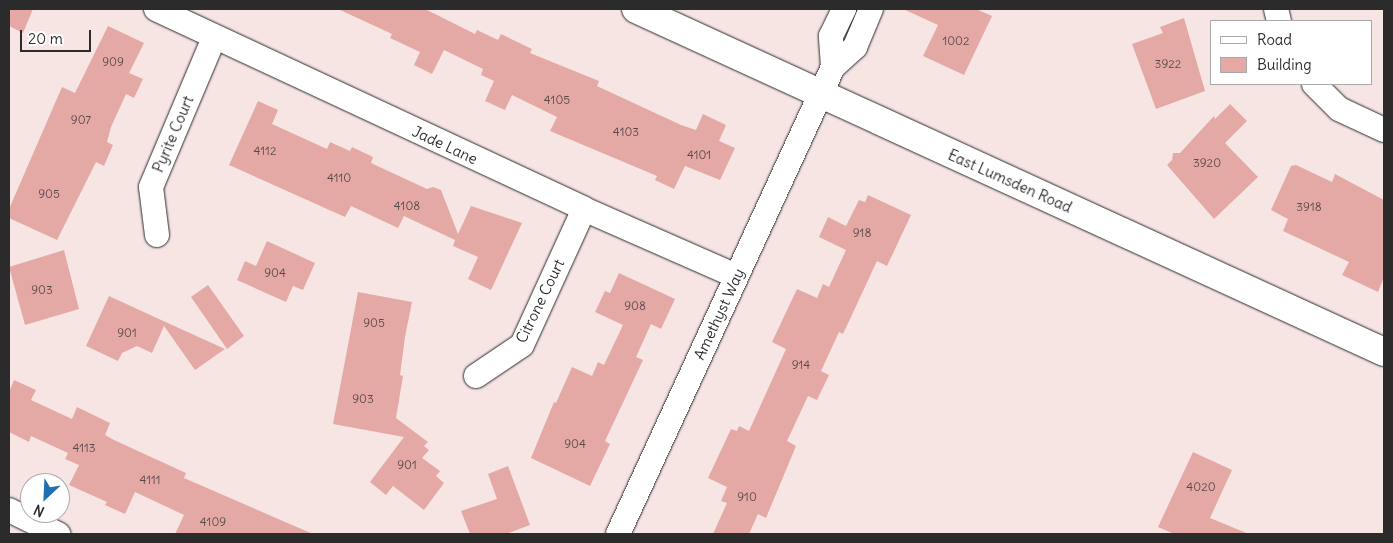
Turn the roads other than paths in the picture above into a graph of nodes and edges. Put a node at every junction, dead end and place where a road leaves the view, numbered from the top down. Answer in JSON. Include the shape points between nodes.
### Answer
{"nodes":[{"id":1,"x":156,"y":9,"type":"edge"},
{"id":2,"x":636,"y":9,"type":"edge"},
{"id":3,"x":844,"y":9,"type":"edge"},
{"id":4,"x":872,"y":9,"type":"edge"},
{"id":5,"x":214,"y":38,"type":"junction"},
{"id":6,"x":833,"y":67,"type":"junction"},
{"id":7,"x":1315,"y":85,"type":"edge"},
{"id":8,"x":820,"y":95,"type":"junction"},
{"id":9,"x":1384,"y":130,"type":"edge"},
{"id":10,"x":584,"y":209,"type":"junction"},
{"id":11,"x":157,"y":235,"type":"dead end"},
{"id":12,"x":736,"y":276,"type":"junction"},
{"id":13,"x":1384,"y":352,"type":"edge"},
{"id":14,"x":476,"y":376,"type":"dead end"},
{"id":15,"x":9,"y":510,"type":"edge"},
{"id":16,"x":58,"y":534,"type":"edge"},
{"id":17,"x":618,"y":534,"type":"edge"}],
"edges":[{"from":1,"to":5,"type":"street","name":"Jade Lane"},
{"from":2,"to":8,"type":"street","name":"East Lumsden Road"},
{"from":3,"to":6,"type":"street","via":[[831,36]]},
{"from":4,"to":6,"type":"street","via":[[855,47]]},
{"from":5,"to":10,"type":"street","name":"Jade Lane"},
{"from":5,"to":11,"type":"street","name":"Pyrite Court","via":[[151,187]]},
{"from":6,"to":8,"type":"street","name":"Amethyst Way"},
{"from":7,"to":9,"type":"street","via":[[1339,109]]},
{"from":8,"to":12,"type":"street","name":"Amethyst Way"},
{"from":8,"to":13,"type":"street","name":"East Lumsden Road"},
{"from":10,"to":12,"type":"street","name":"Jade Lane"},
{"from":10,"to":14,"type":"street","name":"Citrone Court","via":[[522,345]]},
{"from":12,"to":17,"type":"street","name":"Amethyst Way"},
{"from":15,"to":16,"type":"street"}]}
